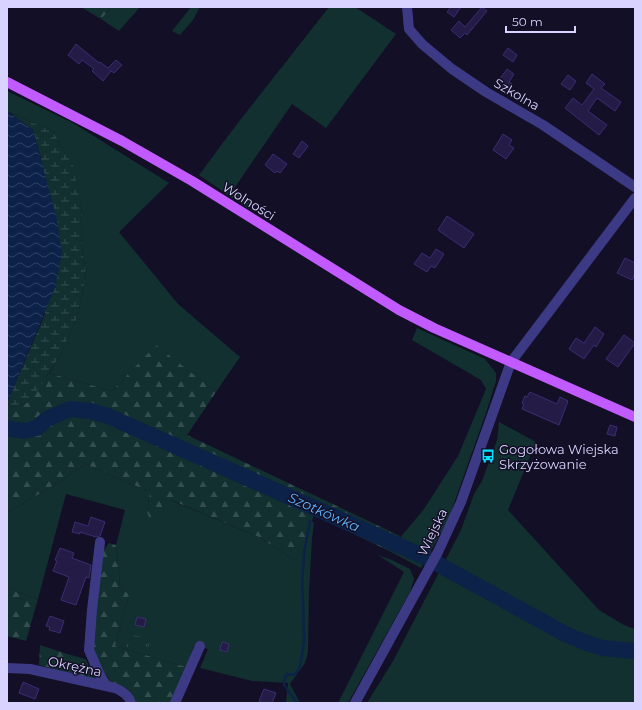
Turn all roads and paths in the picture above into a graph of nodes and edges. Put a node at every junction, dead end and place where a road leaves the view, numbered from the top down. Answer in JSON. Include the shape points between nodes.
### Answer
{"nodes":[{"id":1,"x":407,"y":7,"type":"edge"},
{"id":2,"x":7,"y":82,"type":"edge"},
{"id":3,"x":635,"y":187,"type":"edge"},
{"id":4,"x":635,"y":198,"type":"edge"},
{"id":5,"x":511,"y":362,"type":"junction"},
{"id":6,"x":635,"y":417,"type":"edge"},
{"id":7,"x":100,"y":542,"type":"dead end"},
{"id":8,"x":200,"y":646,"type":"dead end"},
{"id":9,"x":7,"y":668,"type":"edge"},
{"id":10,"x":106,"y":686,"type":"junction"},
{"id":11,"x":131,"y":703,"type":"edge"},
{"id":12,"x":176,"y":703,"type":"edge"},
{"id":13,"x":355,"y":703,"type":"edge"}],
"edges":[{"from":1,"to":3,"type":"street","name":"Szkolna","via":[[409,29],[422,44],[452,69],[544,125]]},
{"from":2,"to":5,"type":"main road","name":"Wolności","via":[[122,141],[192,181],[399,310]]},
{"from":4,"to":5,"type":"street","name":"Wiejska"},
{"from":5,"to":6,"type":"main road","name":"Wolności"},
{"from":5,"to":13,"type":"street","name":"Wiejska","via":[[461,502],[438,552]]},
{"from":7,"to":10,"type":"street","via":[[89,650]]},
{"from":8,"to":12,"type":"street"},
{"from":9,"to":10,"type":"street","name":"Okrężna","via":[[30,669]]},
{"from":10,"to":11,"type":"street","name":"Okrężna","via":[[122,691]]}]}
